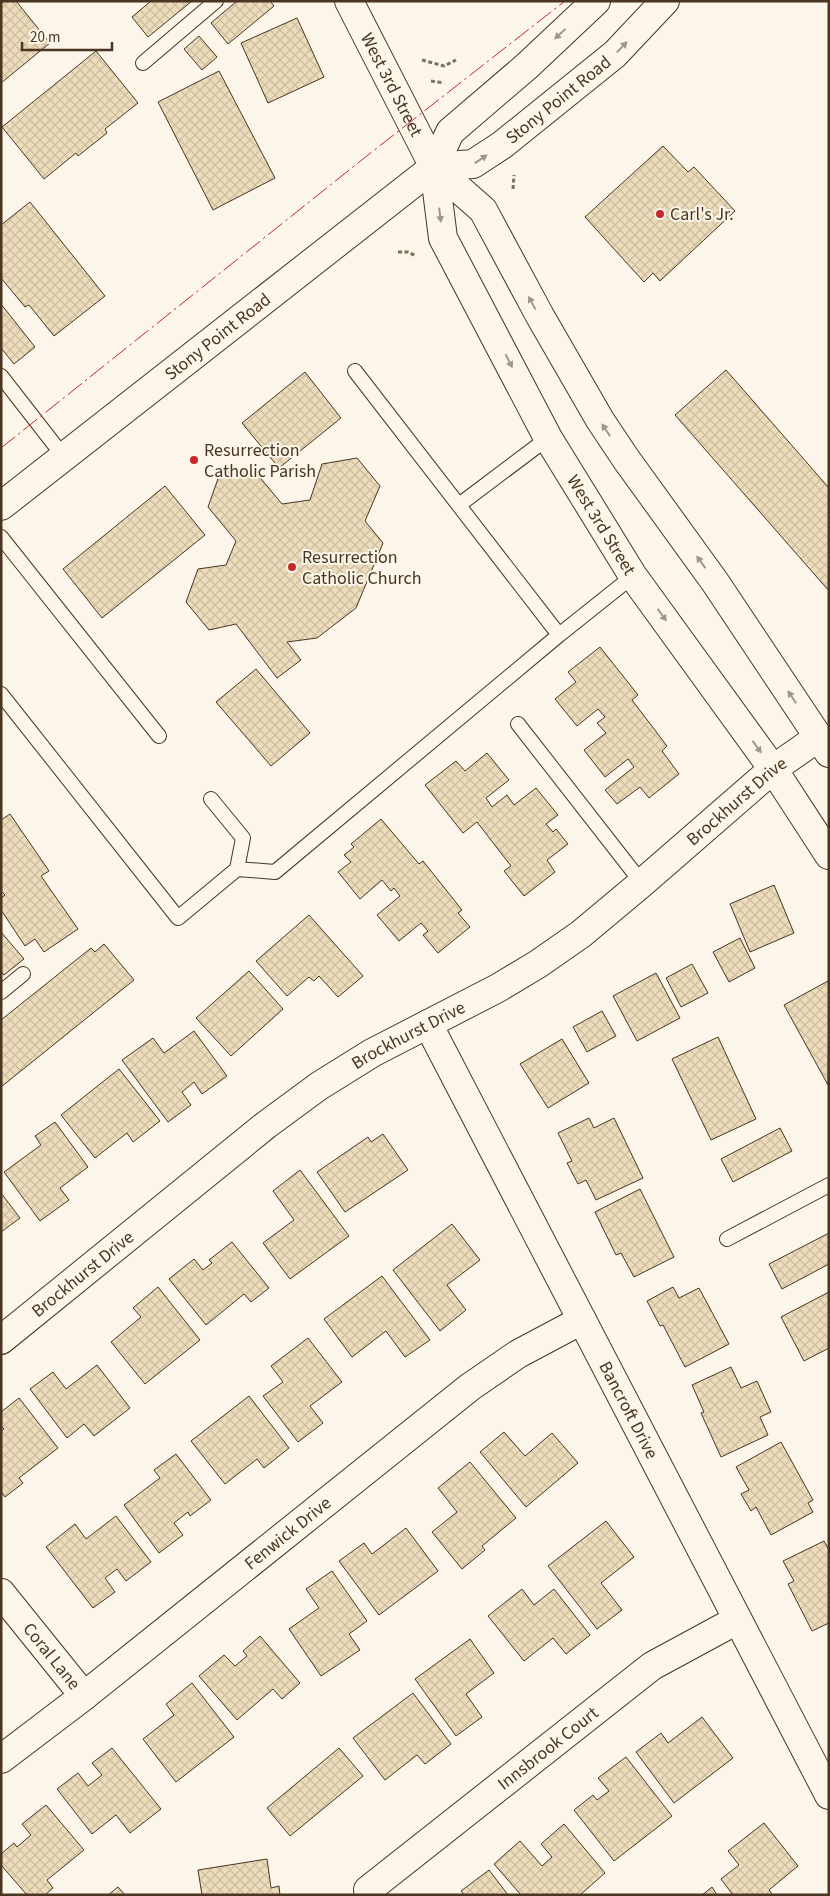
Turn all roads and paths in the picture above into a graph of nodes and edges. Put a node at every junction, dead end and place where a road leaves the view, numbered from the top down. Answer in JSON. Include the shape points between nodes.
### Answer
{"nodes":[{"id":1,"x":216,"y":1,"type":"edge"},
{"id":2,"x":349,"y":1,"type":"edge"},
{"id":3,"x":596,"y":1,"type":"edge"},
{"id":4,"x":665,"y":1,"type":"edge"},
{"id":5,"x":422,"y":60,"type":"dead end"},
{"id":6,"x":456,"y":60,"type":"dead end"},
{"id":7,"x":143,"y":63,"type":"dead end"},
{"id":8,"x":431,"y":81,"type":"dead end"},
{"id":9,"x":444,"y":83,"type":"dead end"},
{"id":10,"x":434,"y":167,"type":"junction"},
{"id":11,"x":514,"y":175,"type":"dead end"},
{"id":12,"x":514,"y":189,"type":"dead end"},
{"id":13,"x":398,"y":252,"type":"dead end"},
{"id":14,"x":416,"y":256,"type":"dead end"},
{"id":15,"x":355,"y":371,"type":"dead end"},
{"id":16,"x":1,"y":376,"type":"edge"},
{"id":17,"x":548,"y":438,"type":"junction"},
{"id":18,"x":64,"y":457,"type":"junction"},
{"id":19,"x":459,"y":505,"type":"junction"},
{"id":20,"x":1,"y":506,"type":"edge"},
{"id":21,"x":1,"y":537,"type":"edge"},
{"id":22,"x":633,"y":576,"type":"junction"},
{"id":23,"x":559,"y":635,"type":"junction"},
{"id":24,"x":1,"y":694,"type":"edge"},
{"id":25,"x":518,"y":724,"type":"dead end"},
{"id":26,"x":159,"y":736,"type":"dead end"},
{"id":27,"x":824,"y":745,"type":"edge"},
{"id":28,"x":773,"y":769,"type":"junction"},
{"id":29,"x":212,"y":799,"type":"dead end"},
{"id":30,"x":829,"y":855,"type":"edge"},
{"id":31,"x":236,"y":869,"type":"junction"},
{"id":32,"x":642,"y":884,"type":"junction"},
{"id":33,"x":23,"y":974,"type":"dead end"},
{"id":34,"x":1,"y":992,"type":"edge"},
{"id":35,"x":428,"y":1024,"type":"junction"},
{"id":36,"x":829,"y":1185,"type":"edge"},
{"id":37,"x":727,"y":1239,"type":"dead end"},
{"id":38,"x":582,"y":1320,"type":"junction"},
{"id":39,"x":1,"y":1340,"type":"edge"},
{"id":40,"x":1,"y":1593,"type":"edge"},
{"id":41,"x":736,"y":1620,"type":"junction"},
{"id":42,"x":84,"y":1696,"type":"junction"},
{"id":43,"x":1,"y":1759,"type":"edge"},
{"id":44,"x":829,"y":1795,"type":"edge"},
{"id":45,"x":368,"y":1890,"type":"dead end"}],
"edges":[{"from":1,"to":7,"type":"lane"},
{"from":2,"to":10,"type":"street","name":"West 3rd Street"},
{"from":3,"to":10,"type":"street","name":"Stony Point Road","one_way":true,"via":[[450,132]]},
{"from":10,"to":4,"type":"street","name":"Stony Point Road","one_way":true,"via":[[473,164],[502,145],[615,54]]},
{"from":5,"to":6,"type":"path","via":[[444,66]]},
{"from":8,"to":9,"type":"path"},
{"from":10,"to":17,"type":"street","name":"West 3rd Street","one_way":true,"via":[[443,238]]},
{"from":10,"to":18,"type":"street","name":"Stony Point Road"},
{"from":27,"to":10,"type":"street","name":"West 3rd Street","one_way":true,"via":[[715,582],[600,420],[483,210]]},
{"from":11,"to":12,"type":"path"},
{"from":13,"to":14,"type":"path"},
{"from":15,"to":19,"type":"lane"},
{"from":16,"to":18,"type":"lane"},
{"from":17,"to":19,"type":"lane"},
{"from":17,"to":22,"type":"street","name":"West 3rd Street"},
{"from":18,"to":20,"type":"street","name":"Stony Point Road"},
{"from":19,"to":23,"type":"lane"},
{"from":21,"to":26,"type":"lane"},
{"from":22,"to":23,"type":"lane"},
{"from":22,"to":28,"type":"street","name":"West 3rd Street","one_way":true},
{"from":23,"to":31,"type":"lane","via":[[275,872]]},
{"from":24,"to":31,"type":"lane","via":[[178,918]]},
{"from":25,"to":32,"type":"lane"},
{"from":27,"to":28,"type":"street","name":"Brockhurst Drive"},
{"from":28,"to":30,"type":"street","name":"West 3rd Street"},
{"from":28,"to":32,"type":"street","name":"Brockhurst Drive"},
{"from":29,"to":31,"type":"lane","via":[[243,838]]},
{"from":32,"to":35,"type":"street","name":"Brockhurst Drive","via":[[538,964]]},
{"from":33,"to":34,"type":"lane"},
{"from":35,"to":38,"type":"street","name":"Bancroft Drive"},
{"from":35,"to":39,"type":"street","name":"Brockhurst Drive","via":[[319,1086],[266,1125]]},
{"from":36,"to":37,"type":"lane"},
{"from":38,"to":41,"type":"street","name":"Bancroft Drive"},
{"from":38,"to":42,"type":"street","name":"Fenwick Drive","via":[[518,1354],[470,1387]]},
{"from":40,"to":42,"type":"street","name":"Coral Lane"},
{"from":41,"to":44,"type":"street","name":"Bancroft Drive"},
{"from":41,"to":45,"type":"street","name":"Innsbrook Court","via":[[652,1666]]},
{"from":42,"to":43,"type":"street","name":"Fenwick Drive"}]}
